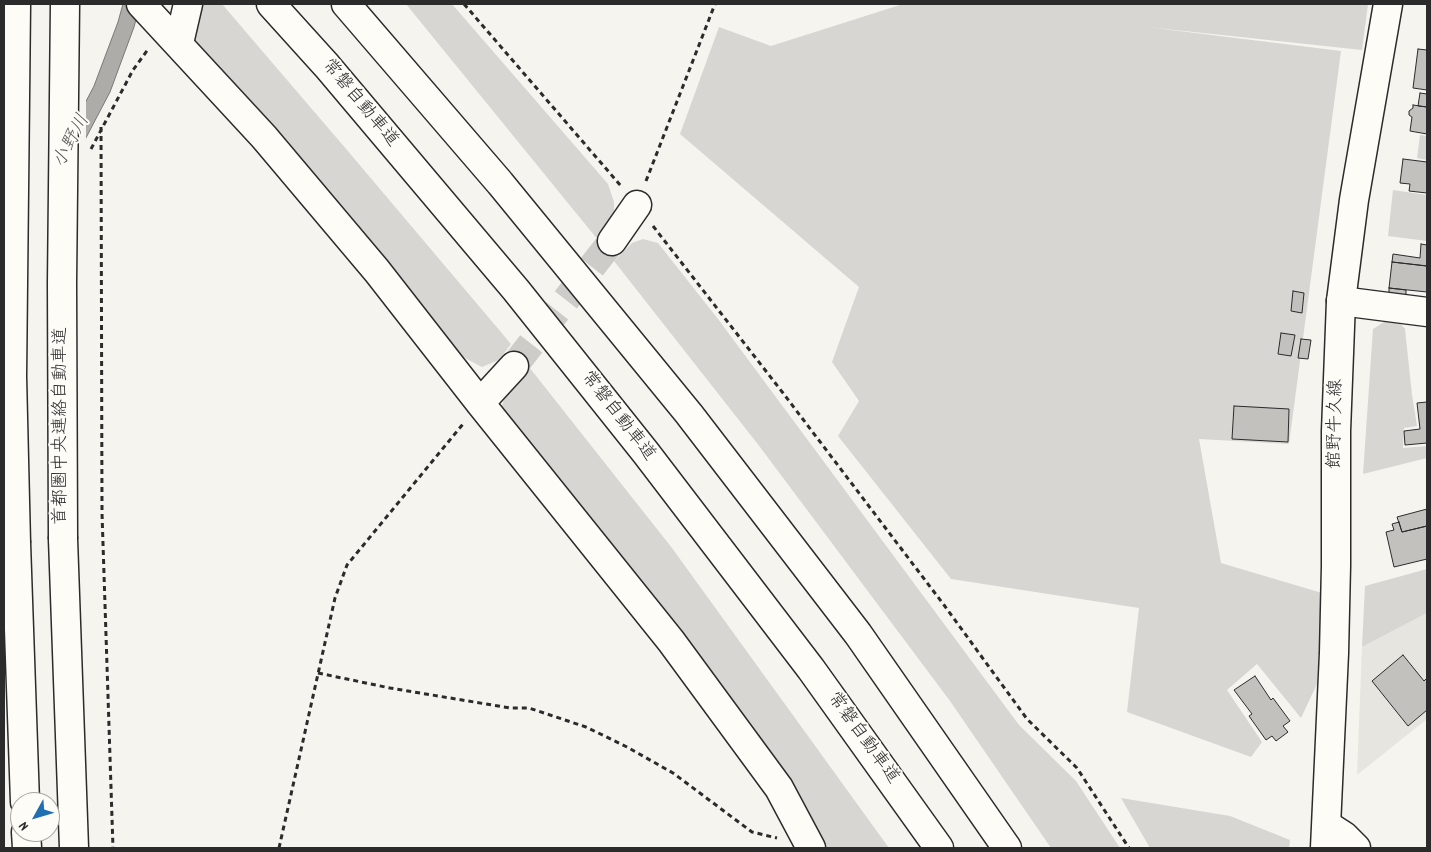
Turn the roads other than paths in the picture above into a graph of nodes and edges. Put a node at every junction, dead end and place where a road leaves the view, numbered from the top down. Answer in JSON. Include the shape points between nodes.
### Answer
{"nodes":[{"id":1,"x":16,"y":4,"type":"edge"},
{"id":2,"x":65,"y":4,"type":"edge"},
{"id":3,"x":188,"y":4,"type":"edge"},
{"id":4,"x":270,"y":4,"type":"edge"},
{"id":5,"x":346,"y":4,"type":"edge"},
{"id":6,"x":1388,"y":4,"type":"edge"},
{"id":7,"x":159,"y":22,"type":"edge"},
{"id":8,"x":637,"y":205,"type":"road end"},
{"id":9,"x":612,"y":241,"type":"tunnel mouth"},
{"id":10,"x":1341,"y":301,"type":"junction"},
{"id":11,"x":1427,"y":312,"type":"edge"},
{"id":12,"x":514,"y":366,"type":"tunnel mouth"},
{"id":13,"x":480,"y":403,"type":"junction"},
{"id":14,"x":25,"y":792,"type":"edge"},
{"id":15,"x":1326,"y":837,"type":"edge"},
{"id":16,"x":810,"y":847,"type":"edge"},
{"id":17,"x":74,"y":848,"type":"edge"},
{"id":18,"x":939,"y":848,"type":"edge"},
{"id":19,"x":1007,"y":848,"type":"edge"},
{"id":20,"x":1356,"y":848,"type":"edge"}],
"edges":[{"from":1,"to":14,"type":"main road","bridge":true,"via":[[12,376]]},
{"from":2,"to":17,"type":"main road","name":"首都圏中央連絡自動車道","bridge":true,"via":[[63,530]]},
{"from":3,"to":7,"type":"main road"},
{"from":4,"to":18,"type":"main road","name":"常磐自動車道","via":[[327,66],[535,313],[646,453],[811,669]]},
{"from":5,"to":19,"type":"main road","via":[[500,183],[689,414],[858,634]]},
{"from":6,"to":10,"type":"main road","name":"館野牛久線","via":[[1354,200]]},
{"from":7,"to":13,"type":"main road","via":[[264,137],[377,271]]},
{"from":8,"to":9,"type":"main road"},
{"from":10,"to":11,"type":"main road"},
{"from":10,"to":15,"type":"main road","name":"館野牛久線","via":[[1334,653]]},
{"from":12,"to":13,"type":"main road"},
{"from":13,"to":16,"type":"main road","via":[[671,641],[779,788]]},
{"from":15,"to":20,"type":"main road","via":[[1344,836]]}]}
